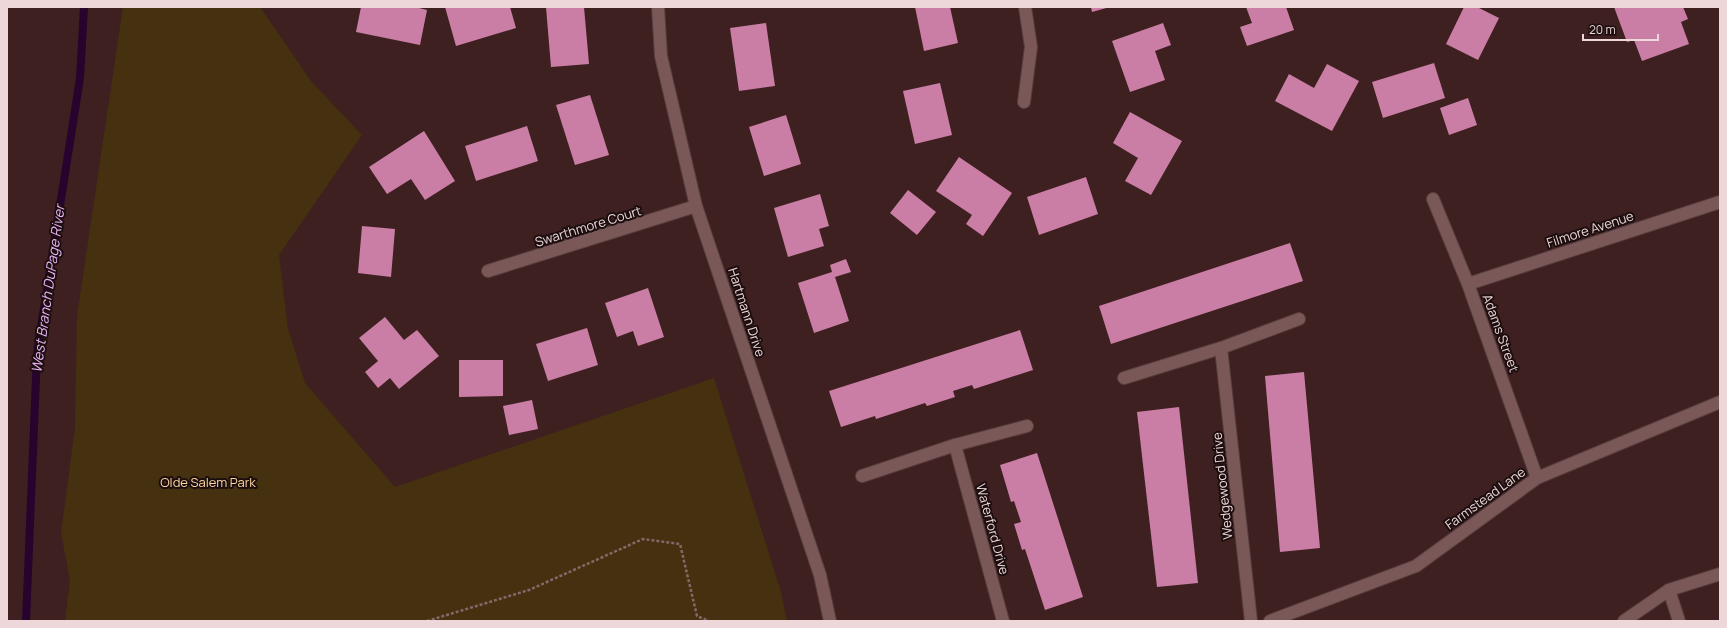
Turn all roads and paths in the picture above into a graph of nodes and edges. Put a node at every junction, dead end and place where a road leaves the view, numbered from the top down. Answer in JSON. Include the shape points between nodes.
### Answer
{"nodes":[{"id":1,"x":658,"y":7,"type":"edge"},
{"id":2,"x":1025,"y":7,"type":"edge"},
{"id":3,"x":1024,"y":102,"type":"dead end"},
{"id":4,"x":1433,"y":199,"type":"dead end"},
{"id":5,"x":1720,"y":202,"type":"edge"},
{"id":6,"x":696,"y":206,"type":"junction"},
{"id":7,"x":488,"y":271,"type":"dead end"},
{"id":8,"x":1468,"y":284,"type":"junction"},
{"id":9,"x":1298,"y":319,"type":"dead end"},
{"id":10,"x":1221,"y":348,"type":"junction"},
{"id":11,"x":1124,"y":378,"type":"dead end"},
{"id":12,"x":1720,"y":402,"type":"edge"},
{"id":13,"x":1027,"y":426,"type":"dead end"},
{"id":14,"x":955,"y":445,"type":"junction"},
{"id":15,"x":862,"y":476,"type":"dead end"},
{"id":16,"x":1537,"y":478,"type":"junction"},
{"id":17,"x":1720,"y":574,"type":"edge"},
{"id":18,"x":1669,"y":590,"type":"junction"},
{"id":19,"x":427,"y":621,"type":"edge"},
{"id":20,"x":709,"y":621,"type":"edge"},
{"id":21,"x":830,"y":621,"type":"edge"},
{"id":22,"x":1003,"y":621,"type":"edge"},
{"id":23,"x":1251,"y":621,"type":"edge"},
{"id":24,"x":1270,"y":621,"type":"edge"},
{"id":25,"x":1624,"y":621,"type":"edge"},
{"id":26,"x":1679,"y":621,"type":"edge"}],
"edges":[{"from":1,"to":6,"type":"street","name":"Hartmann Drive","via":[[661,56]]},
{"from":2,"to":3,"type":"street","via":[[1032,47]]},
{"from":4,"to":8,"type":"street","name":"Adams Street"},
{"from":5,"to":8,"type":"street","name":"Filmore Avenue"},
{"from":6,"to":7,"type":"street","name":"Swarthmore Court"},
{"from":6,"to":21,"type":"street","name":"Hartmann Drive","via":[[820,575]]},
{"from":8,"to":16,"type":"street","name":"Adams Street"},
{"from":9,"to":10,"type":"street"},
{"from":10,"to":11,"type":"street"},
{"from":10,"to":23,"type":"street","name":"Wedgewood Drive"},
{"from":12,"to":16,"type":"street","name":"Farmstead Lane"},
{"from":13,"to":14,"type":"street"},
{"from":14,"to":15,"type":"street"},
{"from":14,"to":22,"type":"street","name":"Waterford Drive"},
{"from":16,"to":24,"type":"street","name":"Farmstead Lane","via":[[1416,566]]},
{"from":17,"to":18,"type":"street"},
{"from":18,"to":25,"type":"street"},
{"from":18,"to":26,"type":"street"},
{"from":19,"to":20,"type":"path","via":[[529,590],[643,539],[680,544],[697,616]]}]}
